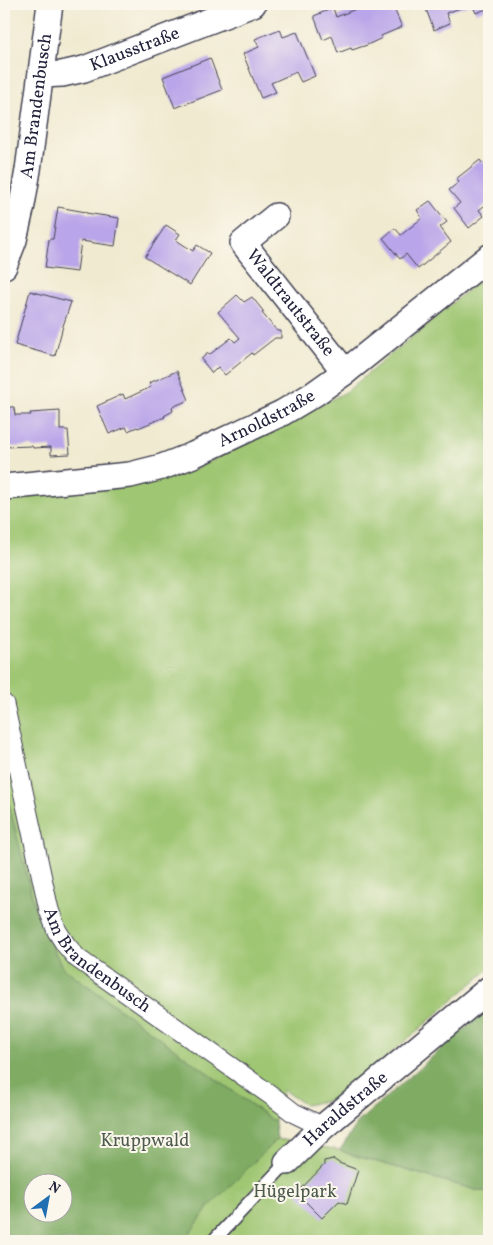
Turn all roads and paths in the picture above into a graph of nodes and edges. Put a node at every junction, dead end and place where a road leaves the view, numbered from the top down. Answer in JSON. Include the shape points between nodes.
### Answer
{"nodes":[{"id":1,"x":50,"y":4,"type":"edge"},
{"id":2,"x":253,"y":4,"type":"edge"},
{"id":3,"x":41,"y":75,"type":"junction"},
{"id":4,"x":276,"y":216,"type":"dead end"},
{"id":5,"x":489,"y":258,"type":"edge"},
{"id":6,"x":4,"y":266,"type":"edge"},
{"id":7,"x":345,"y":372,"type":"junction"},
{"id":8,"x":4,"y":487,"type":"edge"},
{"id":9,"x":4,"y":704,"type":"edge"},
{"id":10,"x":489,"y":989,"type":"edge"},
{"id":11,"x":323,"y":1126,"type":"junction"},
{"id":12,"x":287,"y":1162,"type":"joint"},
{"id":13,"x":213,"y":1241,"type":"edge"}],
"edges":[{"from":1,"to":3,"type":"street","name":"Am Brandenbusch"},
{"from":2,"to":3,"type":"street","name":"Klausstraße","via":[[84,69]]},
{"from":3,"to":6,"type":"street","name":"Am Brandenbusch","via":[[22,205]]},
{"from":4,"to":7,"type":"street","name":"Waldtrautstraße","via":[[243,243]]},
{"from":5,"to":7,"type":"street","name":"Arnoldstraße"},
{"from":7,"to":8,"type":"street","name":"Arnoldstraße","via":[[282,413],[162,467],[130,475]]},
{"from":9,"to":11,"type":"street","name":"Am Brandenbusch","via":[[49,910],[66,945],[77,958],[294,1113]]},
{"from":10,"to":11,"type":"street","name":"Haraldstraße"},
{"from":11,"to":12,"type":"street","name":"Haraldstraße"},
{"from":12,"to":13,"type":"lane","name":"Haraldstraße"}]}
